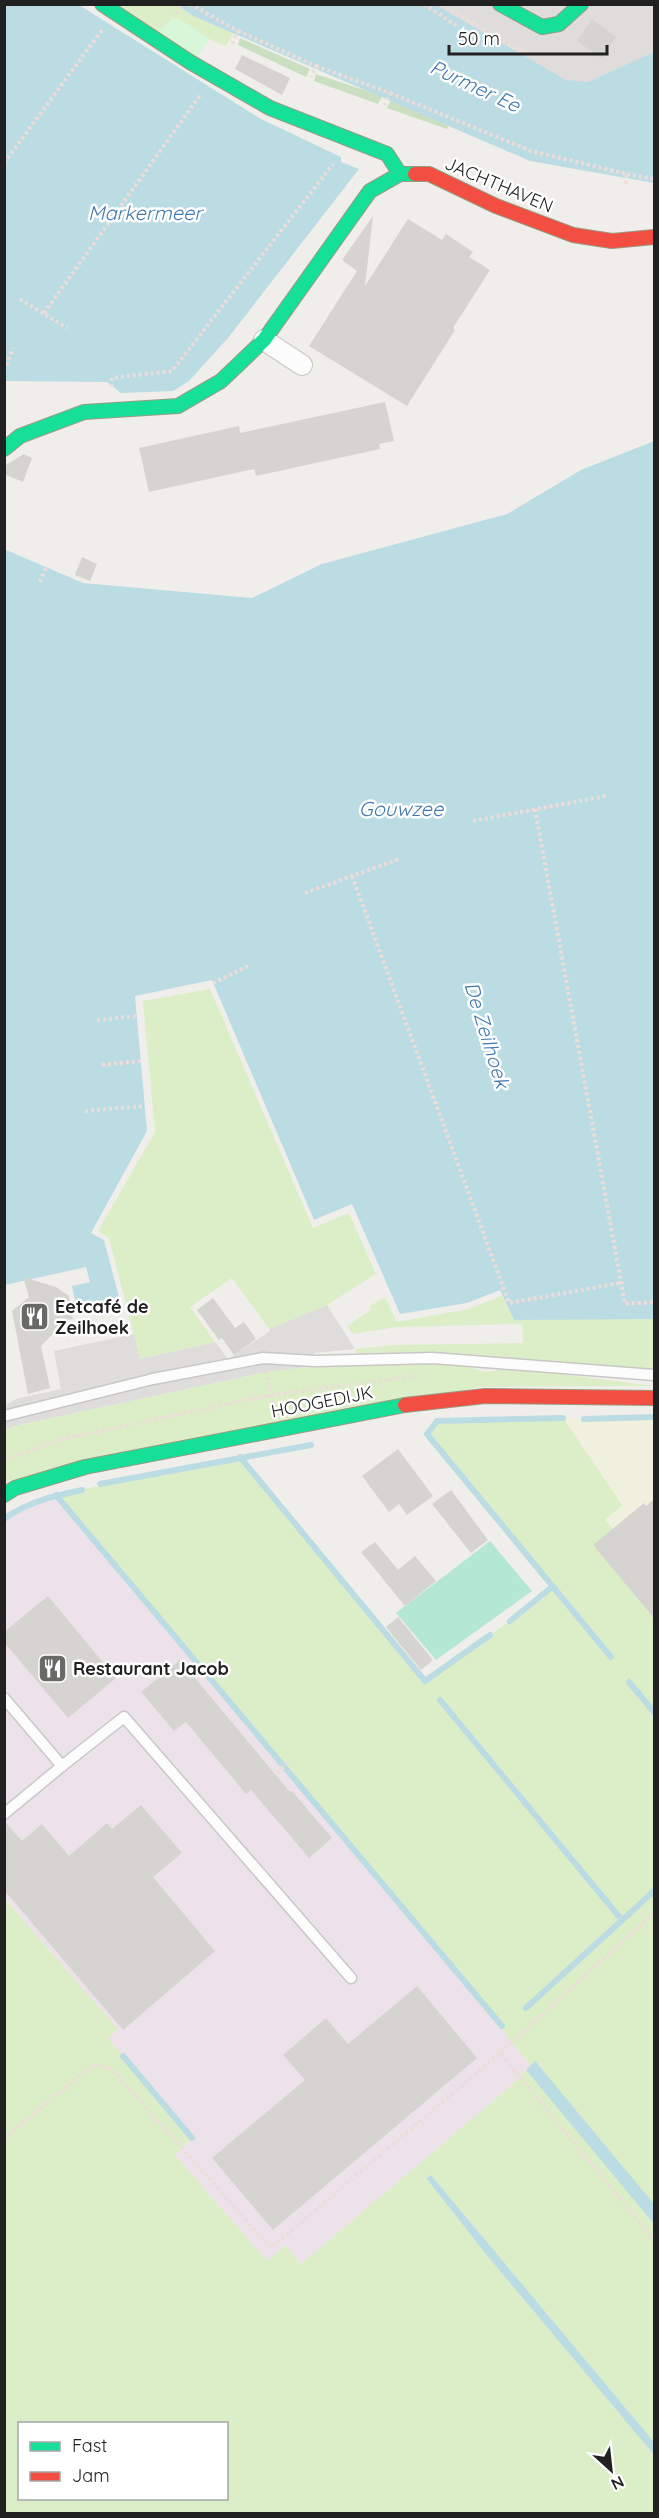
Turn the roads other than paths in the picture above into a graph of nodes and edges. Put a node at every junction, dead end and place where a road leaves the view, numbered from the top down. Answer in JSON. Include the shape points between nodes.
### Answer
{"nodes":[{"id":1,"x":102,"y":4,"type":"edge"},
{"id":2,"x":500,"y":4,"type":"edge"},
{"id":3,"x":582,"y":4,"type":"edge"},
{"id":4,"x":400,"y":174,"type":"junction"},
{"id":5,"x":654,"y":237,"type":"edge"},
{"id":6,"x":264,"y":340,"type":"junction"},
{"id":7,"x":302,"y":364,"type":"dead end"},
{"id":8,"x":4,"y":449,"type":"edge"},
{"id":9,"x":654,"y":1375,"type":"edge"},
{"id":10,"x":654,"y":1398,"type":"edge"},
{"id":11,"x":4,"y":1416,"type":"edge"},
{"id":12,"x":4,"y":1495,"type":"edge"},
{"id":13,"x":4,"y":1698,"type":"edge"},
{"id":14,"x":62,"y":1766,"type":"junction"},
{"id":15,"x":4,"y":1814,"type":"edge"},
{"id":16,"x":351,"y":1978,"type":"dead end"}],
"edges":[{"from":1,"to":4,"type":"street","via":[[270,108],[387,154]]},
{"from":2,"to":3,"type":"street","via":[[548,29],[567,21]]},
{"from":4,"to":5,"type":"street","name":"JACHTHAVEN","via":[[429,174],[573,236],[612,241]]},
{"from":4,"to":6,"type":"street","via":[[370,191]]},
{"from":6,"to":7,"type":"street"},
{"from":6,"to":8,"type":"street","via":[[221,381],[178,406],[84,412],[20,436]]},
{"from":9,"to":11,"type":"lane","via":[[433,1358],[263,1358],[142,1382]]},
{"from":10,"to":12,"type":"street","name":"HOOGEDIJK","via":[[485,1396],[407,1405],[72,1470]]},
{"from":13,"to":14,"type":"lane"},
{"from":14,"to":15,"type":"lane"},
{"from":14,"to":16,"type":"lane","via":[[124,1717]]}]}
